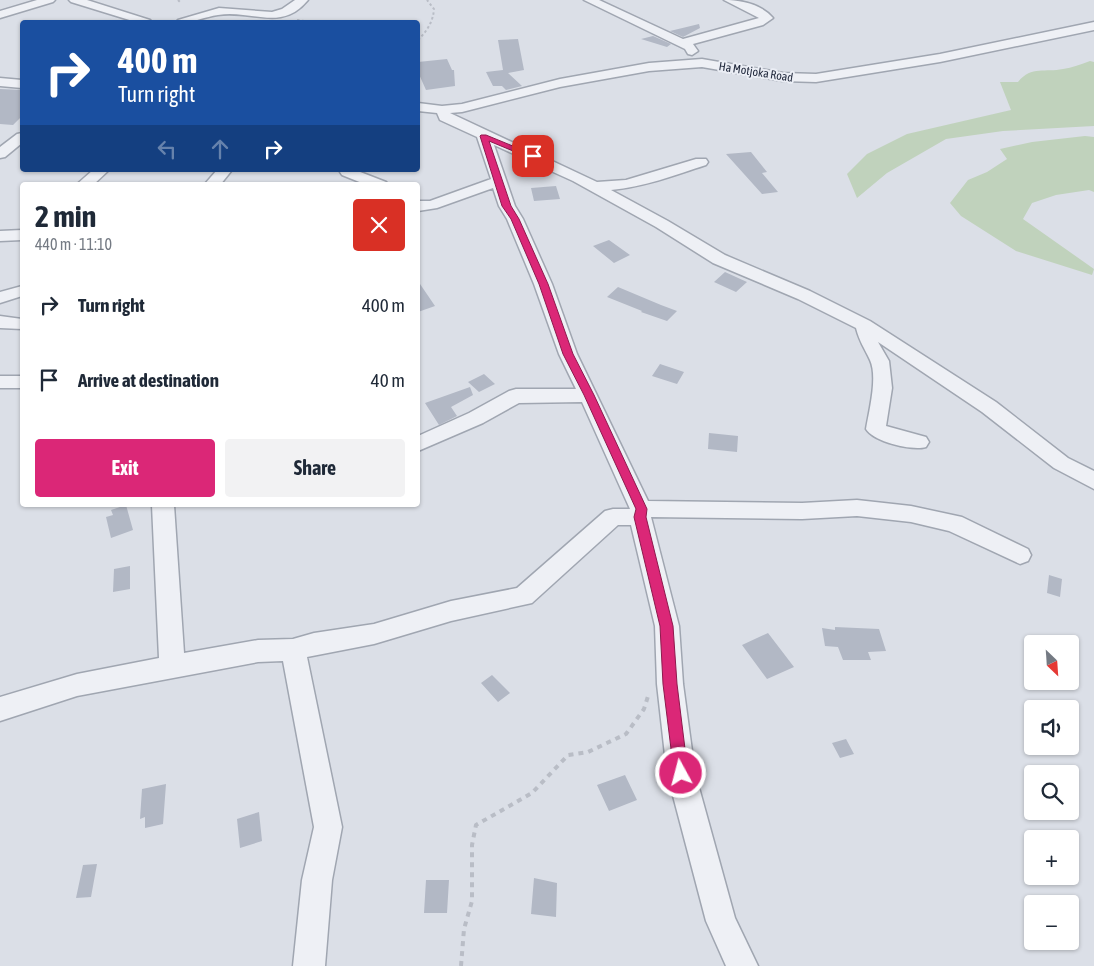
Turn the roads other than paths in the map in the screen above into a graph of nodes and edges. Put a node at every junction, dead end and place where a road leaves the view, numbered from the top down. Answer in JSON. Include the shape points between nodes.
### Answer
{"nodes":[{"id":1,"x":49,"y":0,"type":"edge"},
{"id":2,"x":75,"y":0,"type":"edge"},
{"id":3,"x":302,"y":0,"type":"edge"},
{"id":4,"x":590,"y":0,"type":"edge"},
{"id":5,"x":730,"y":0,"type":"edge"},
{"id":6,"x":0,"y":8,"type":"edge"},
{"id":7,"x":16,"y":8,"type":"junction"},
{"id":8,"x":0,"y":14,"type":"edge"},
{"id":9,"x":140,"y":20,"type":"edge"},
{"id":10,"x":189,"y":20,"type":"edge"},
{"id":11,"x":1094,"y":26,"type":"edge"},
{"id":12,"x":682,"y":43,"type":"junction"},
{"id":13,"x":689,"y":63,"type":"junction"},
{"id":14,"x":0,"y":82,"type":"edge"},
{"id":15,"x":20,"y":84,"type":"edge"},
{"id":16,"x":420,"y":107,"type":"edge"},
{"id":17,"x":442,"y":110,"type":"junction"},
{"id":18,"x":484,"y":136,"type":"junction"},
{"id":19,"x":20,"y":139,"type":"edge"},
{"id":20,"x":0,"y":154,"type":"edge"},
{"id":21,"x":701,"y":162,"type":"dead end"},
{"id":22,"x":100,"y":172,"type":"edge"},
{"id":23,"x":224,"y":172,"type":"edge"},
{"id":24,"x":348,"y":172,"type":"dead end"},
{"id":25,"x":498,"y":181,"type":"junction"},
{"id":26,"x":88,"y":182,"type":"edge"},
{"id":27,"x":215,"y":182,"type":"edge"},
{"id":28,"x":370,"y":182,"type":"edge"},
{"id":29,"x":594,"y":187,"type":"junction"},
{"id":30,"x":420,"y":208,"type":"edge"},
{"id":31,"x":20,"y":235,"type":"edge"},
{"id":32,"x":0,"y":236,"type":"edge"},
{"id":33,"x":20,"y":292,"type":"edge"},
{"id":34,"x":0,"y":298,"type":"edge"},
{"id":35,"x":0,"y":322,"type":"edge"},
{"id":36,"x":20,"y":324,"type":"edge"},
{"id":37,"x":864,"y":325,"type":"junction"},
{"id":38,"x":0,"y":382,"type":"edge"},
{"id":39,"x":20,"y":382,"type":"edge"},
{"id":40,"x":589,"y":395,"type":"junction"},
{"id":41,"x":919,"y":442,"type":"dead end"},
{"id":42,"x":420,"y":443,"type":"edge"},
{"id":43,"x":1094,"y":480,"type":"edge"},
{"id":44,"x":163,"y":507,"type":"edge"},
{"id":45,"x":641,"y":513,"type":"junction"},
{"id":46,"x":1020,"y":555,"type":"dead end"},
{"id":47,"x":293,"y":650,"type":"junction"},
{"id":48,"x":172,"y":666,"type":"junction"},
{"id":49,"x":0,"y":709,"type":"edge"},
{"id":50,"x":309,"y":966,"type":"edge"},
{"id":51,"x":742,"y":966,"type":"edge"}],
"edges":[{"from":1,"to":7,"type":"street"},
{"from":2,"to":9,"type":"street"},
{"from":3,"to":10,"type":"street","via":[[286,12],[272,15],[219,11]]},
{"from":4,"to":12,"type":"street"},
{"from":5,"to":12,"type":"street","via":[[767,18],[759,23]]},
{"from":6,"to":7,"type":"street"},
{"from":7,"to":8,"type":"street"},
{"from":11,"to":13,"type":"street","name":"Ha Motjoka Road","via":[[940,58],[816,78],[782,77]]},
{"from":12,"to":13,"type":"street","via":[[693,50]]},
{"from":13,"to":17,"type":"street","name":"Ha Motjoka Road","via":[[583,78],[475,106]]},
{"from":14,"to":15,"type":"street"},
{"from":16,"to":17,"type":"street","name":"Ha Motjoka Road"},
{"from":17,"to":18,"type":"street","via":[[445,117]]},
{"from":18,"to":25,"type":"street"},
{"from":18,"to":29,"type":"street","via":[[518,149]]},
{"from":19,"to":20,"type":"street"},
{"from":21,"to":29,"type":"street","via":[[626,184]]},
{"from":22,"to":26,"type":"street"},
{"from":23,"to":27,"type":"street"},
{"from":24,"to":28,"type":"street"},
{"from":25,"to":30,"type":"street"},
{"from":25,"to":40,"type":"street","via":[[543,284],[568,354]]},
{"from":29,"to":37,"type":"street","via":[[719,259],[804,294]]},
{"from":31,"to":32,"type":"street"},
{"from":33,"to":34,"type":"street"},
{"from":35,"to":36,"type":"street"},
{"from":37,"to":41,"type":"street","via":[[869,344],[880,361],[882,388],[876,429],[887,435]]},
{"from":37,"to":43,"type":"street","via":[[989,407],[1060,463]]},
{"from":38,"to":39,"type":"street"},
{"from":40,"to":42,"type":"street","via":[[516,396]]},
{"from":40,"to":45,"type":"street"},
{"from":44,"to":48,"type":"street"},
{"from":45,"to":46,"type":"street","via":[[802,512],[857,508],[954,523]]},
{"from":45,"to":47,"type":"street","via":[[613,518],[524,596],[452,611],[374,634]]},
{"from":45,"to":51,"type":"street","via":[[667,626],[670,684],[681,773],[721,920]]},
{"from":47,"to":48,"type":"street","via":[[258,651]]},
{"from":47,"to":50,"type":"street","via":[[328,827],[318,880]]},
{"from":48,"to":49,"type":"street","via":[[77,685]]}]}
